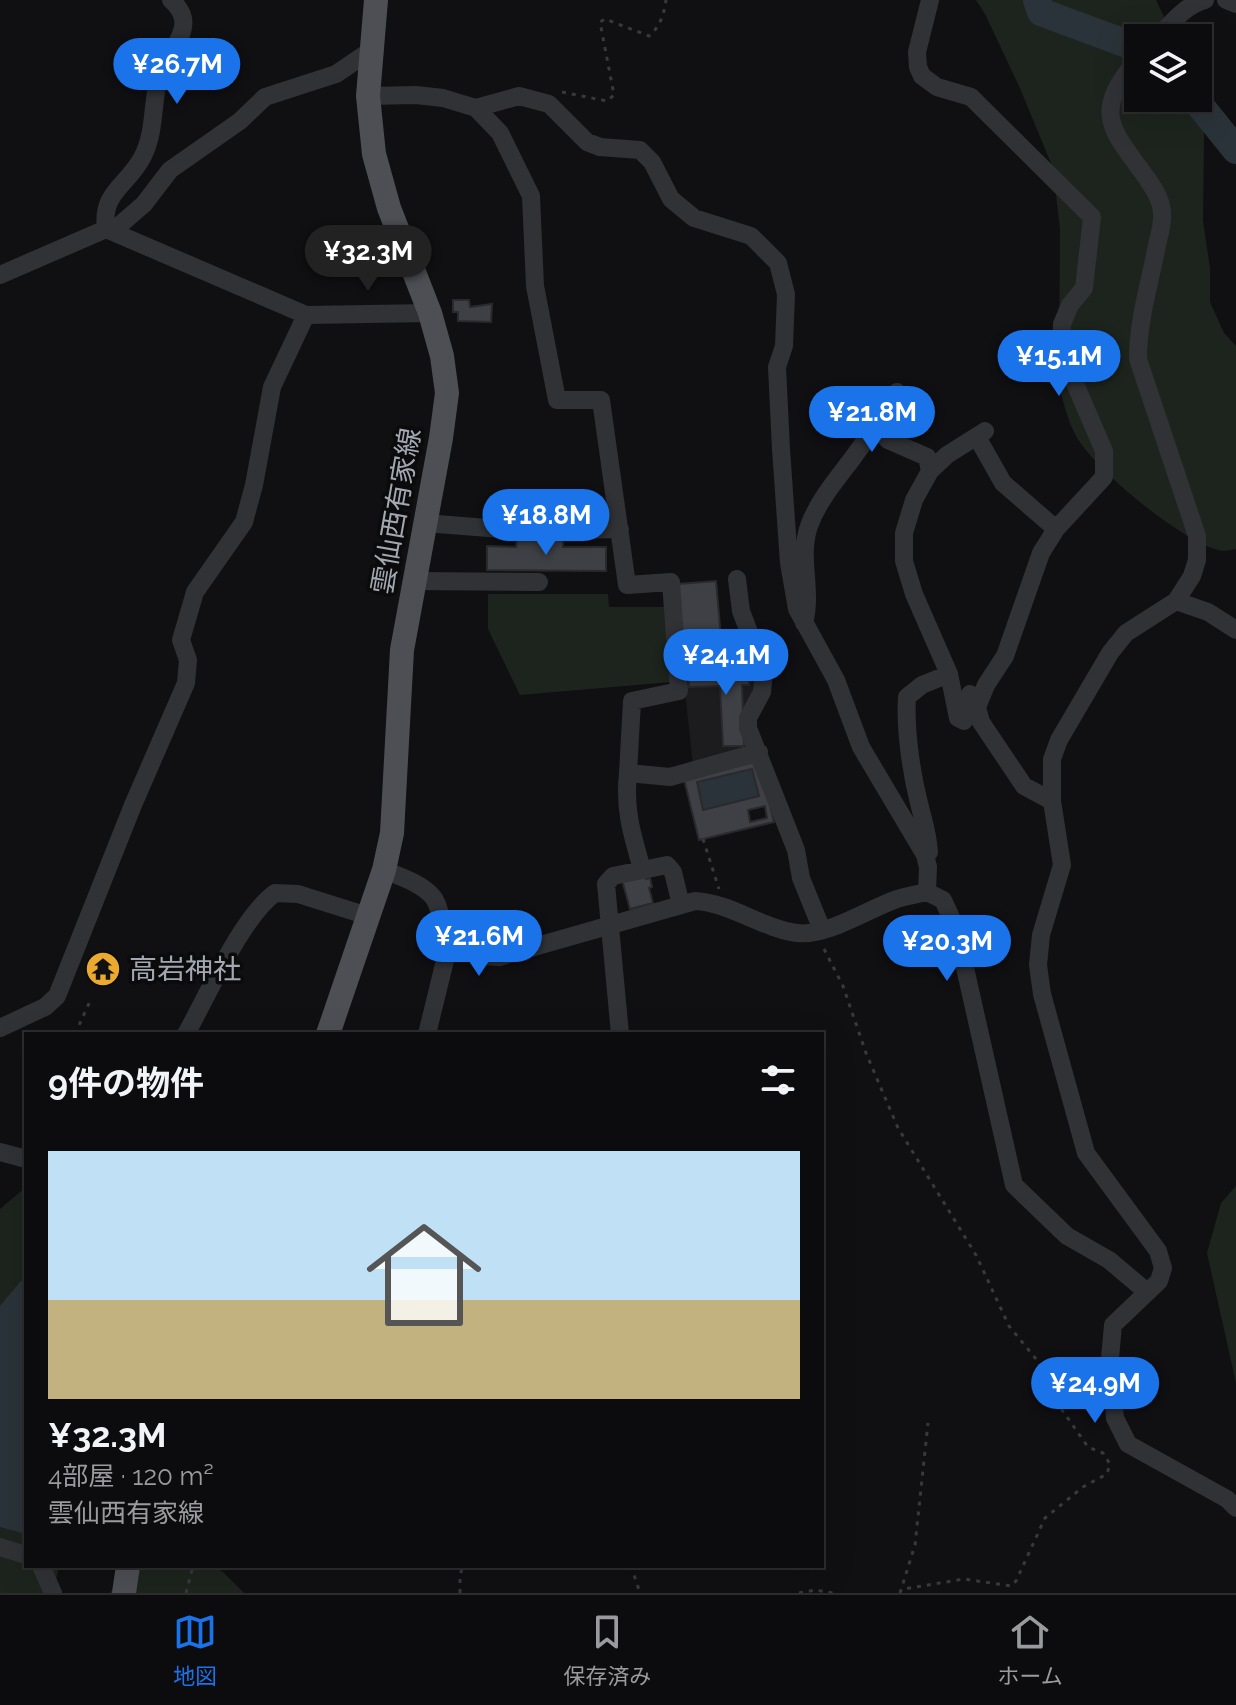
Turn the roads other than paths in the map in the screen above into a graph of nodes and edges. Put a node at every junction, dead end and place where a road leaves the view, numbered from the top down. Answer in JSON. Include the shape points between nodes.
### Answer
{"nodes":[{"id":1,"x":171,"y":0,"type":"edge"},
{"id":2,"x":376,"y":0,"type":"edge"},
{"id":3,"x":930,"y":0,"type":"edge"},
{"id":4,"x":1205,"y":0,"type":"edge"},
{"id":5,"x":1226,"y":0,"type":"edge"},
{"id":6,"x":1236,"y":4,"type":"edge"},
{"id":7,"x":1170,"y":24,"type":"edge"},
{"id":8,"x":370,"y":51,"type":"junction"},
{"id":9,"x":1124,"y":78,"type":"edge"},
{"id":10,"x":368,"y":96,"type":"junction"},
{"id":11,"x":476,"y":108,"type":"junction"},
{"id":12,"x":110,"y":230,"type":"junction"},
{"id":13,"x":0,"y":275,"type":"edge"},
{"id":14,"x":430,"y":313,"type":"junction"},
{"id":15,"x":306,"y":315,"type":"junction"},
{"id":16,"x":930,"y":471,"type":"junction"},
{"id":17,"x":425,"y":523,"type":"junction"},
{"id":18,"x":620,"y":529,"type":"junction"},
{"id":19,"x":1056,"y":529,"type":"junction"},
{"id":20,"x":737,"y":579,"type":"dead end"},
{"id":21,"x":413,"y":581,"type":"junction"},
{"id":22,"x":539,"y":582,"type":"dead end"},
{"id":23,"x":1176,"y":601,"type":"junction"},
{"id":24,"x":804,"y":623,"type":"junction"},
{"id":25,"x":1236,"y":630,"type":"edge"},
{"id":26,"x":949,"y":674,"type":"junction"},
{"id":27,"x":986,"y":685,"type":"junction"},
{"id":28,"x":759,"y":752,"type":"junction"},
{"id":29,"x":628,"y":773,"type":"junction"},
{"id":30,"x":1052,"y":801,"type":"junction"},
{"id":31,"x":925,"y":855,"type":"junction"},
{"id":32,"x":642,"y":869,"type":"junction"},
{"id":33,"x":384,"y":870,"type":"junction"},
{"id":34,"x":927,"y":892,"type":"junction"},
{"id":35,"x":681,"y":905,"type":"junction"},
{"id":36,"x":368,"y":916,"type":"junction"},
{"id":37,"x":612,"y":923,"type":"junction"},
{"id":38,"x":818,"y":930,"type":"junction"},
{"id":39,"x":450,"y":940,"type":"junction"},
{"id":40,"x":0,"y":1028,"type":"edge"},
{"id":41,"x":187,"y":1032,"type":"edge"},
{"id":42,"x":329,"y":1032,"type":"edge"},
{"id":43,"x":427,"y":1032,"type":"edge"},
{"id":44,"x":620,"y":1032,"type":"edge"},
{"id":45,"x":0,"y":1152,"type":"edge"},
{"id":46,"x":24,"y":1158,"type":"edge"},
{"id":47,"x":1147,"y":1292,"type":"junction"},
{"id":48,"x":1236,"y":1508,"type":"edge"},
{"id":49,"x":0,"y":1547,"type":"edge"},
{"id":50,"x":24,"y":1554,"type":"edge"},
{"id":51,"x":42,"y":1568,"type":"edge"},
{"id":52,"x":128,"y":1568,"type":"edge"},
{"id":53,"x":53,"y":1593,"type":"edge"},
{"id":54,"x":124,"y":1593,"type":"edge"}],
"edges":[{"from":1,"to":12,"type":"street","via":[[183,15],[184,29],[161,71],[144,156],[106,203]]},
{"from":2,"to":8,"type":"main road","name":"雲仙西有家線"},
{"from":3,"to":19,"type":"street","via":[[917,52],[922,76],[937,87],[971,97],[1092,217],[1084,288],[1062,324],[1061,351],[1104,451],[1104,477]]},
{"from":4,"to":7,"type":"street"},
{"from":5,"to":6,"type":"street"},
{"from":8,"to":10,"type":"main road","name":"雲仙西有家線"},
{"from":8,"to":12,"type":"street","via":[[336,74],[265,97],[170,170],[144,204]]},
{"from":9,"to":23,"type":"street","via":[[1109,108],[1110,121],[1155,190],[1163,215],[1138,332],[1138,359],[1197,536],[1192,576]]},
{"from":10,"to":11,"type":"street","via":[[430,96]]},
{"from":10,"to":14,"type":"main road","name":"雲仙西有家線","via":[[374,154],[389,208]]},
{"from":11,"to":18,"type":"street","via":[[500,133],[531,196],[535,286],[557,400],[601,400]]},
{"from":11,"to":24,"type":"street","via":[[519,96],[549,104],[587,142],[640,150],[671,199],[694,218],[751,236],[778,263],[786,294],[784,346],[777,367],[789,563]]},
{"from":12,"to":13,"type":"street"},
{"from":12,"to":15,"type":"street"},
{"from":14,"to":15,"type":"street"},
{"from":14,"to":17,"type":"main road","name":"雲仙西有家線","via":[[447,393]]},
{"from":15,"to":40,"type":"street","via":[[272,387],[244,522],[195,592],[181,640],[188,660],[186,683],[57,996]]},
{"from":16,"to":19,"type":"street","via":[[981,434],[1003,483]]},
{"from":16,"to":24,"type":"street","via":[[927,457],[884,436],[895,411],[893,398],[808,527],[804,554],[809,603]]},
{"from":16,"to":26,"type":"street","via":[[904,533],[904,561]]},
{"from":17,"to":18,"type":"street","via":[[527,531]]},
{"from":17,"to":21,"type":"main road","name":"雲仙西有家線"},
{"from":18,"to":29,"type":"street","via":[[627,585],[671,582],[679,691],[632,701]]},
{"from":19,"to":27,"type":"street","via":[[1041,553],[1005,656]]},
{"from":20,"to":28,"type":"street","via":[[741,611],[764,672],[762,692],[748,718]]},
{"from":21,"to":22,"type":"street"},
{"from":21,"to":33,"type":"main road","name":"雲仙西有家線","via":[[402,650],[392,833]]},
{"from":23,"to":25,"type":"street","via":[[1208,612]]},
{"from":23,"to":30,"type":"street","via":[[1126,633],[1110,653],[1059,740],[1052,759]]},
{"from":24,"to":31,"type":"street","via":[[836,680],[861,747]]},
{"from":26,"to":27,"type":"street","via":[[958,718],[964,721],[969,696]]},
{"from":26,"to":31,"type":"street","via":[[907,697],[918,801],[928,833]]},
{"from":27,"to":30,"type":"street","via":[[977,707],[981,722],[1024,786]]},
{"from":28,"to":29,"type":"street","via":[[670,777]]},
{"from":28,"to":38,"type":"street","via":[[796,850]]},
{"from":29,"to":32,"type":"street","via":[[628,820]]},
{"from":30,"to":47,"type":"street","via":[[1062,865],[1041,935],[1042,994],[1086,1153],[1158,1251],[1163,1268]]},
{"from":31,"to":34,"type":"street"},
{"from":32,"to":35,"type":"street","via":[[671,867]]},
{"from":32,"to":37,"type":"street","via":[[613,876],[606,884]]},
{"from":33,"to":36,"type":"main road","name":"雲仙西有家線"},
{"from":33,"to":39,"type":"street","via":[[419,885],[433,898]]},
{"from":34,"to":38,"type":"street"},
{"from":34,"to":47,"type":"street","via":[[943,900],[956,928],[1014,1185],[1067,1236],[1109,1260]]},
{"from":35,"to":37,"type":"street"},
{"from":35,"to":38,"type":"street","via":[[710,901],[781,930]]},
{"from":36,"to":41,"type":"street","via":[[298,894],[275,893],[260,903],[247,923]]},
{"from":36,"to":42,"type":"main road","name":"雲仙西有家線"},
{"from":37,"to":39,"type":"street","via":[[499,957],[468,952]]},
{"from":37,"to":44,"type":"street"},
{"from":39,"to":43,"type":"street"},
{"from":45,"to":46,"type":"street"},
{"from":47,"to":48,"type":"street","via":[[1113,1325],[1115,1418],[1128,1444]]},
{"from":49,"to":50,"type":"street"},
{"from":51,"to":53,"type":"street"},
{"from":52,"to":54,"type":"main road"}]}
